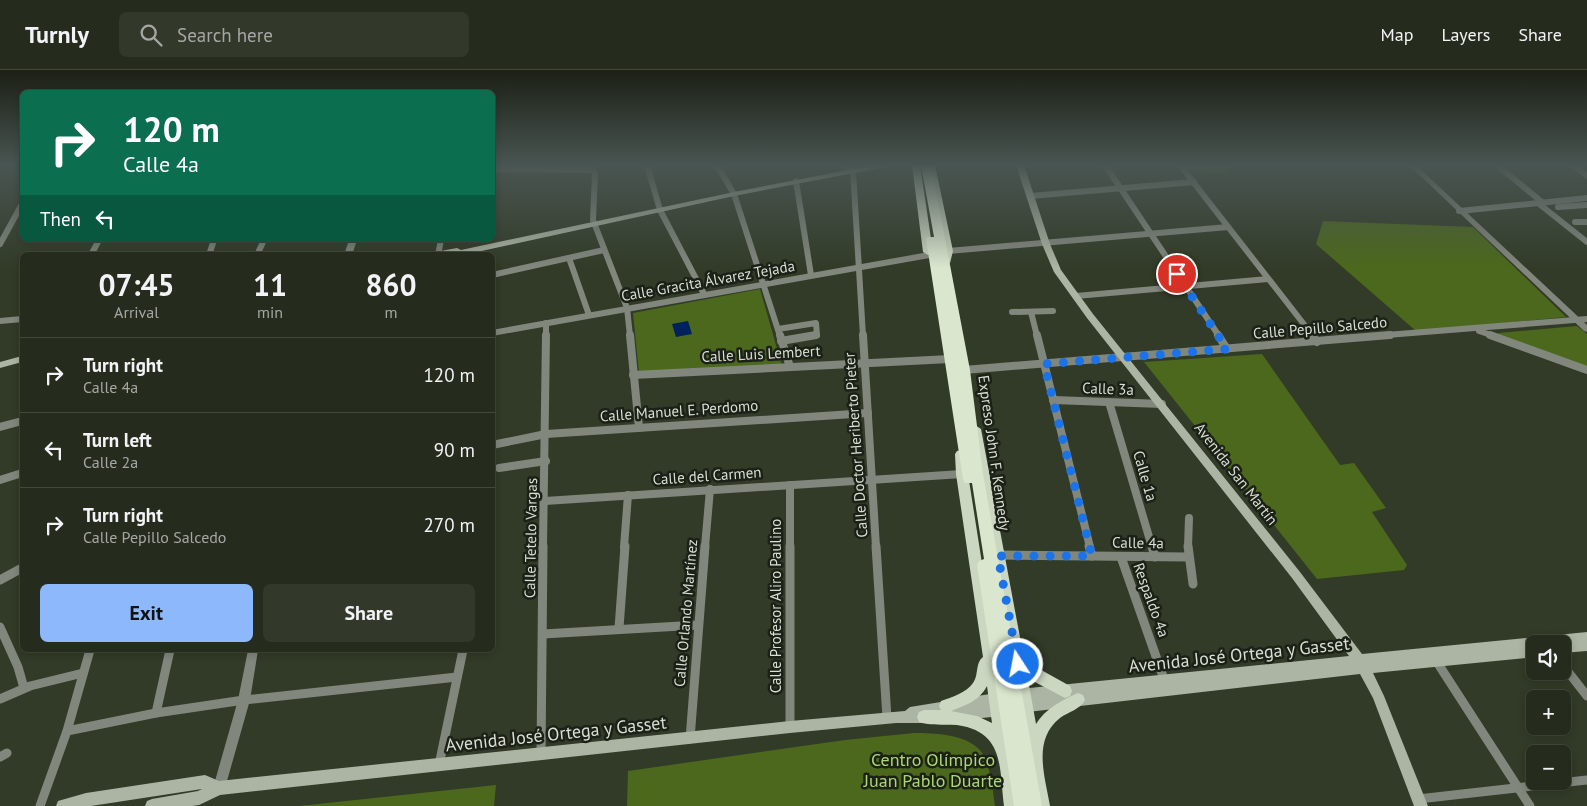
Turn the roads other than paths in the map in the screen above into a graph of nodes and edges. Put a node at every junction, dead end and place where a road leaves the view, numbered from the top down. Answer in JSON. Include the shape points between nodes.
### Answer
{"nodes":[{"id":1,"x":594,"y":199,"type":"edge"},
{"id":2,"x":657,"y":199,"type":"edge"},
{"id":3,"x":700,"y":199,"type":"edge"},
{"id":4,"x":736,"y":199,"type":"edge"},
{"id":5,"x":799,"y":199,"type":"edge"},
{"id":6,"x":852,"y":199,"type":"edge"},
{"id":7,"x":921,"y":199,"type":"edge"},
{"id":8,"x":928,"y":199,"type":"edge"},
{"id":9,"x":930,"y":199,"type":"edge"},
{"id":10,"x":938,"y":199,"type":"edge"},
{"id":11,"x":1031,"y":199,"type":"edge"},
{"id":12,"x":1128,"y":199,"type":"edge"},
{"id":13,"x":1207,"y":199,"type":"edge"},
{"id":14,"x":1449,"y":199,"type":"edge"},
{"id":15,"x":1537,"y":199,"type":"edge"},
{"id":16,"x":1586,"y":201,"type":"edge"},
{"id":17,"x":1540,"y":202,"type":"junction"},
{"id":18,"x":1558,"y":207,"type":"dead end"},
{"id":19,"x":20,"y":208,"type":"edge"},
{"id":20,"x":659,"y":208,"type":"junction"},
{"id":21,"x":1460,"y":210,"type":"junction"},
{"id":22,"x":594,"y":222,"type":"junction"},
{"id":23,"x":1576,"y":222,"type":"dead end"},
{"id":24,"x":1587,"y":222,"type":"edge"},
{"id":25,"x":1228,"y":227,"type":"junction"},
{"id":26,"x":934,"y":231,"type":"junction"},
{"id":27,"x":1152,"y":234,"type":"junction"},
{"id":28,"x":1587,"y":242,"type":"edge"},
{"id":29,"x":0,"y":244,"type":"edge"},
{"id":30,"x":1046,"y":244,"type":"junction"},
{"id":31,"x":604,"y":250,"type":"junction"},
{"id":32,"x":948,"y":251,"type":"junction"},
{"id":33,"x":450,"y":252,"type":"edge"},
{"id":34,"x":464,"y":252,"type":"edge"},
{"id":35,"x":929,"y":255,"type":"junction"},
{"id":36,"x":569,"y":258,"type":"junction"},
{"id":37,"x":940,"y":265,"type":"junction"},
{"id":38,"x":859,"y":266,"type":"junction"},
{"id":39,"x":495,"y":274,"type":"edge"},
{"id":40,"x":812,"y":276,"type":"junction"},
{"id":41,"x":1268,"y":279,"type":"junction"},
{"id":42,"x":764,"y":284,"type":"junction"},
{"id":43,"x":1186,"y":287,"type":"junction"},
{"id":44,"x":704,"y":294,"type":"junction"},
{"id":45,"x":1076,"y":296,"type":"junction"},
{"id":46,"x":627,"y":308,"type":"junction"},
{"id":47,"x":1053,"y":311,"type":"dead end"},
{"id":48,"x":1012,"y":312,"type":"dead end"},
{"id":49,"x":1031,"y":312,"type":"junction"},
{"id":50,"x":589,"y":315,"type":"junction"},
{"id":51,"x":20,"y":319,"type":"edge"},
{"id":52,"x":1578,"y":320,"type":"junction"},
{"id":53,"x":1587,"y":320,"type":"edge"},
{"id":54,"x":0,"y":321,"type":"edge"},
{"id":55,"x":546,"y":323,"type":"junction"},
{"id":56,"x":778,"y":329,"type":"junction"},
{"id":57,"x":1587,"y":329,"type":"edge"},
{"id":58,"x":1473,"y":330,"type":"junction"},
{"id":59,"x":495,"y":332,"type":"edge"},
{"id":60,"x":781,"y":341,"type":"junction"},
{"id":61,"x":1317,"y":342,"type":"junction"},
{"id":62,"x":1227,"y":349,"type":"junction"},
{"id":63,"x":20,"y":356,"type":"edge"},
{"id":64,"x":1125,"y":358,"type":"junction"},
{"id":65,"x":950,"y":359,"type":"junction"},
{"id":66,"x":20,"y":360,"type":"edge"},
{"id":67,"x":0,"y":361,"type":"edge"},
{"id":68,"x":864,"y":362,"type":"junction"},
{"id":69,"x":1044,"y":364,"type":"junction"},
{"id":70,"x":0,"y":365,"type":"edge"},
{"id":71,"x":790,"y":367,"type":"junction"},
{"id":72,"x":964,"y":370,"type":"junction"},
{"id":73,"x":1587,"y":370,"type":"edge"},
{"id":74,"x":633,"y":375,"type":"junction"},
{"id":75,"x":1053,"y":400,"type":"junction"},
{"id":76,"x":1109,"y":402,"type":"junction"},
{"id":77,"x":1162,"y":404,"type":"junction"},
{"id":78,"x":868,"y":413,"type":"junction"},
{"id":79,"x":972,"y":415,"type":"junction"},
{"id":80,"x":20,"y":422,"type":"edge"},
{"id":81,"x":0,"y":427,"type":"edge"},
{"id":82,"x":639,"y":428,"type":"junction"},
{"id":83,"x":546,"y":434,"type":"junction"},
{"id":84,"x":495,"y":444,"type":"edge"},
{"id":85,"x":546,"y":461,"type":"junction"},
{"id":86,"x":499,"y":468,"type":"dead end"},
{"id":87,"x":20,"y":474,"type":"edge"},
{"id":88,"x":970,"y":474,"type":"junction"},
{"id":89,"x":872,"y":479,"type":"junction"},
{"id":90,"x":0,"y":480,"type":"edge"},
{"id":91,"x":790,"y":485,"type":"junction"},
{"id":92,"x":710,"y":489,"type":"junction"},
{"id":93,"x":628,"y":495,"type":"junction"},
{"id":94,"x":545,"y":501,"type":"junction"},
{"id":95,"x":1189,"y":518,"type":"dead end"},
{"id":96,"x":998,"y":556,"type":"junction"},
{"id":97,"x":1092,"y":556,"type":"junction"},
{"id":98,"x":1121,"y":557,"type":"junction"},
{"id":99,"x":1155,"y":557,"type":"junction"},
{"id":100,"x":1188,"y":557,"type":"junction"},
{"id":101,"x":20,"y":569,"type":"edge"},
{"id":102,"x":0,"y":580,"type":"edge"},
{"id":103,"x":1192,"y":584,"type":"dead end"},
{"id":104,"x":1010,"y":622,"type":"junction"},
{"id":105,"x":698,"y":625,"type":"junction"},
{"id":106,"x":0,"y":627,"type":"edge"},
{"id":107,"x":619,"y":628,"type":"junction"},
{"id":108,"x":985,"y":629,"type":"junction"},
{"id":109,"x":543,"y":634,"type":"junction"},
{"id":110,"x":1587,"y":637,"type":"edge"},
{"id":111,"x":1571,"y":639,"type":"edge"},
{"id":112,"x":1526,"y":645,"type":"edge"},
{"id":113,"x":1587,"y":646,"type":"edge"},
{"id":114,"x":1571,"y":647,"type":"edge"},
{"id":115,"x":1014,"y":650,"type":"junction"},
{"id":116,"x":1526,"y":651,"type":"edge"},
{"id":117,"x":89,"y":652,"type":"edge"},
{"id":118,"x":170,"y":652,"type":"edge"},
{"id":119,"x":253,"y":652,"type":"edge"},
{"id":120,"x":463,"y":652,"type":"edge"},
{"id":121,"x":1433,"y":656,"type":"junction"},
{"id":122,"x":1362,"y":665,"type":"junction"},
{"id":123,"x":83,"y":673,"type":"junction"},
{"id":124,"x":1571,"y":676,"type":"edge"},
{"id":125,"x":457,"y":677,"type":"junction"},
{"id":126,"x":1165,"y":682,"type":"junction"},
{"id":127,"x":24,"y":688,"type":"junction"},
{"id":128,"x":1065,"y":692,"type":"junction"},
{"id":129,"x":1587,"y":696,"type":"edge"},
{"id":130,"x":0,"y":699,"type":"edge"},
{"id":131,"x":244,"y":700,"type":"junction"},
{"id":132,"x":1025,"y":700,"type":"junction"},
{"id":133,"x":1078,"y":700,"type":"junction"},
{"id":134,"x":996,"y":705,"type":"junction"},
{"id":135,"x":946,"y":706,"type":"junction"},
{"id":136,"x":156,"y":713,"type":"junction"},
{"id":137,"x":924,"y":717,"type":"junction"},
{"id":138,"x":891,"y":718,"type":"junction"},
{"id":139,"x":790,"y":727,"type":"junction"},
{"id":140,"x":67,"y":731,"type":"junction"},
{"id":141,"x":690,"y":739,"type":"junction"},
{"id":142,"x":1004,"y":753,"type":"junction"},
{"id":143,"x":542,"y":754,"type":"junction"},
{"id":144,"x":439,"y":765,"type":"junction"},
{"id":145,"x":1035,"y":765,"type":"junction"},
{"id":146,"x":1587,"y":780,"type":"edge"},
{"id":147,"x":219,"y":788,"type":"junction"},
{"id":148,"x":1518,"y":788,"type":"junction"},
{"id":149,"x":120,"y":797,"type":"junction"},
{"id":150,"x":1011,"y":800,"type":"edge"},
{"id":151,"x":1039,"y":802,"type":"edge"},
{"id":152,"x":1420,"y":802,"type":"edge"},
{"id":153,"x":40,"y":806,"type":"edge"},
{"id":154,"x":63,"y":806,"type":"edge"},
{"id":155,"x":95,"y":806,"type":"edge"},
{"id":156,"x":152,"y":806,"type":"edge"},
{"id":157,"x":1022,"y":806,"type":"edge"},
{"id":158,"x":1530,"y":806,"type":"edge"}],
"edges":[{"from":1,"to":22,"type":"street"},
{"from":2,"to":20,"type":"street"},
{"from":3,"to":20,"type":"main road"},
{"from":4,"to":42,"type":"street"},
{"from":5,"to":40,"type":"street"},
{"from":6,"to":38,"type":"street","name":"Calle Doctor Heriberto Pieter"},
{"from":7,"to":35,"type":"main road"},
{"from":8,"to":26,"type":"highway","name":"Expreso John F. Kennedy"},
{"from":9,"to":26,"type":"highway","name":"Expreso John F. Kennedy"},
{"from":10,"to":32,"type":"main road"},
{"from":11,"to":30,"type":"main road","name":"Avenida San Martín"},
{"from":12,"to":27,"type":"street"},
{"from":13,"to":25,"type":"street"},
{"from":14,"to":21,"type":"street"},
{"from":15,"to":17,"type":"street"},
{"from":16,"to":17,"type":"street"},
{"from":16,"to":18,"type":"street"},
{"from":17,"to":21,"type":"street"},
{"from":17,"to":28,"type":"street"},
{"from":19,"to":29,"type":"street"},
{"from":20,"to":22,"type":"main road"},
{"from":20,"to":44,"type":"street"},
{"from":21,"to":52,"type":"street"},
{"from":22,"to":31,"type":"street"},
{"from":22,"to":33,"type":"main road"},
{"from":22,"to":34,"type":"main road"},
{"from":23,"to":24,"type":"street"},
{"from":25,"to":27,"type":"street"},
{"from":25,"to":41,"type":"street"},
{"from":26,"to":37,"type":"highway","name":"Expreso John F. Kennedy"},
{"from":27,"to":30,"type":"street"},
{"from":27,"to":43,"type":"street"},
{"from":30,"to":32,"type":"street"},
{"from":30,"to":45,"type":"main road","name":"Avenida San Martín","via":[[1057,270]]},
{"from":31,"to":36,"type":"street"},
{"from":31,"to":46,"type":"street"},
{"from":32,"to":37,"type":"main road"},
{"from":35,"to":37,"type":"main road"},
{"from":35,"to":38,"type":"street","name":"Calle Gracita Álvarez Tejada"},
{"from":36,"to":39,"type":"street"},
{"from":36,"to":50,"type":"street"},
{"from":37,"to":65,"type":"highway","name":"Expreso John F. Kennedy"},
{"from":37,"to":72,"type":"highway","name":"Expreso John F. Kennedy"},
{"from":38,"to":40,"type":"street","name":"Calle Gracita Álvarez Tejada"},
{"from":38,"to":68,"type":"street","name":"Calle Doctor Heriberto Pieter"},
{"from":40,"to":42,"type":"street","name":"Calle Gracita Álvarez Tejada"},
{"from":41,"to":43,"type":"street"},
{"from":41,"to":61,"type":"street"},
{"from":42,"to":44,"type":"street","name":"Calle Gracita Álvarez Tejada"},
{"from":42,"to":56,"type":"street"},
{"from":43,"to":45,"type":"street"},
{"from":43,"to":62,"type":"street"},
{"from":44,"to":46,"type":"street","name":"Calle Gracita Álvarez Tejada"},
{"from":45,"to":64,"type":"main road","name":"Avenida San Martín"},
{"from":46,"to":50,"type":"street","name":"Calle Gracita Álvarez Tejada"},
{"from":46,"to":74,"type":"street"},
{"from":47,"to":49,"type":"street"},
{"from":48,"to":49,"type":"street"},
{"from":49,"to":69,"type":"street"},
{"from":50,"to":55,"type":"street","name":"Calle Gracita Álvarez Tejada"},
{"from":51,"to":54,"type":"street"},
{"from":52,"to":53,"type":"street","name":"Calle Pepillo Salcedo"},
{"from":52,"to":57,"type":"street"},
{"from":52,"to":58,"type":"street","name":"Calle Pepillo Salcedo"},
{"from":55,"to":59,"type":"street","name":"Calle Gracita Álvarez Tejada"},
{"from":55,"to":83,"type":"street","name":"Calle Tetelo Vargas"},
{"from":56,"to":60,"type":"street"},
{"from":56,"to":60,"type":"street","via":[[816,324],[817,335]]},
{"from":58,"to":61,"type":"street","name":"Calle Pepillo Salcedo"},
{"from":58,"to":73,"type":"street"},
{"from":60,"to":71,"type":"street"},
{"from":61,"to":62,"type":"street","name":"Calle Pepillo Salcedo"},
{"from":62,"to":64,"type":"street","name":"Calle Pepillo Salcedo"},
{"from":63,"to":67,"type":"main road"},
{"from":64,"to":69,"type":"street","name":"Calle Pepillo Salcedo"},
{"from":64,"to":77,"type":"main road","name":"Avenida San Martín"},
{"from":65,"to":68,"type":"street","name":"Calle Luis Lembert"},
{"from":65,"to":88,"type":"highway","name":"Expreso John F. Kennedy"},
{"from":66,"to":70,"type":"main road"},
{"from":68,"to":71,"type":"street","name":"Calle Luis Lembert"},
{"from":68,"to":78,"type":"street","name":"Calle Doctor Heriberto Pieter"},
{"from":69,"to":72,"type":"street","name":"Calle Pepillo Salcedo"},
{"from":69,"to":75,"type":"street"},
{"from":71,"to":74,"type":"street","name":"Calle Luis Lembert"},
{"from":72,"to":79,"type":"highway","name":"Expreso John F. Kennedy"},
{"from":74,"to":82,"type":"street"},
{"from":75,"to":76,"type":"street","name":"Calle 3a"},
{"from":75,"to":97,"type":"street"},
{"from":76,"to":77,"type":"street","name":"Calle 3a"},
{"from":76,"to":99,"type":"street","name":"Calle 1a"},
{"from":77,"to":122,"type":"main road","name":"Avenida San Martín","via":[[1339,630]]},
{"from":78,"to":82,"type":"street","name":"Calle Manuel E. Perdomo"},
{"from":78,"to":89,"type":"street","name":"Calle Doctor Heriberto Pieter"},
{"from":79,"to":88,"type":"highway","name":"Expreso John F. Kennedy"},
{"from":79,"to":96,"type":"main road"},
{"from":80,"to":81,"type":"street"},
{"from":82,"to":83,"type":"street","name":"Calle Manuel E. Perdomo"},
{"from":83,"to":84,"type":"street","name":"Calle Manuel E. Perdomo"},
{"from":83,"to":85,"type":"street","name":"Calle Tetelo Vargas"},
{"from":85,"to":86,"type":"street"},
{"from":85,"to":94,"type":"street","name":"Calle Tetelo Vargas"},
{"from":87,"to":90,"type":"street"},
{"from":88,"to":89,"type":"street"},
{"from":88,"to":108,"type":"main road"},
{"from":88,"to":151,"type":"highway","name":"Expreso John F. Kennedy"},
{"from":88,"to":157,"type":"highway","name":"Expreso John F. Kennedy"},
{"from":89,"to":91,"type":"street","name":"Calle del Carmen"},
{"from":89,"to":138,"type":"street","name":"Calle Doctor Heriberto Pieter"},
{"from":91,"to":92,"type":"street","name":"Calle del Carmen"},
{"from":91,"to":139,"type":"street","name":"Calle Profesor Aliro Paulino"},
{"from":92,"to":93,"type":"street","name":"Calle del Carmen"},
{"from":92,"to":105,"type":"street","name":"Calle Orlando Martínez"},
{"from":93,"to":94,"type":"street","name":"Calle del Carmen"},
{"from":93,"to":107,"type":"street"},
{"from":94,"to":109,"type":"street","name":"Calle Tetelo Vargas"},
{"from":95,"to":100,"type":"street"},
{"from":96,"to":97,"type":"street","name":"Calle 4a"},
{"from":96,"to":104,"type":"main road"},
{"from":97,"to":98,"type":"street","name":"Calle 4a"},
{"from":98,"to":99,"type":"street","name":"Calle 4a"},
{"from":98,"to":126,"type":"street","name":"Respaldo 4a"},
{"from":99,"to":100,"type":"street","name":"Calle 4a"},
{"from":100,"to":103,"type":"street"},
{"from":101,"to":102,"type":"street"},
{"from":104,"to":108,"type":"main road","via":[[1007,630],[1013,672],[1006,676],[1001,676],[996,670],[990,630]]},
{"from":104,"to":115,"type":"main road"},
{"from":105,"to":107,"type":"street"},
{"from":105,"to":141,"type":"street","name":"Calle Orlando Martínez"},
{"from":106,"to":127,"type":"street"},
{"from":107,"to":109,"type":"street"},
{"from":108,"to":134,"type":"main road"},
{"from":108,"to":135,"type":"main road","via":[[984,677],[980,686],[968,698]]},
{"from":109,"to":143,"type":"street","name":"Calle Tetelo Vargas"},
{"from":110,"to":111,"type":"main road","name":"Avenida José Ortega y Gasset"},
{"from":112,"to":121,"type":"main road","name":"Avenida José Ortega y Gasset"},
{"from":113,"to":114,"type":"main road"},
{"from":115,"to":128,"type":"main road","via":[[1038,676]]},
{"from":115,"to":132,"type":"main road"},
{"from":116,"to":121,"type":"main road","name":"Avenida José Ortega y Gasset"},
{"from":117,"to":123,"type":"street"},
{"from":118,"to":136,"type":"street"},
{"from":119,"to":131,"type":"street"},
{"from":120,"to":125,"type":"street"},
{"from":121,"to":122,"type":"main road","name":"Avenida José Ortega y Gasset"},
{"from":121,"to":148,"type":"street"},
{"from":122,"to":126,"type":"main road","name":"Avenida José Ortega y Gasset"},
{"from":122,"to":133,"type":"main road","name":"Avenida José Ortega y Gasset"},
{"from":122,"to":152,"type":"main road","name":"Avenida San Martín","via":[[1378,696]]},
{"from":123,"to":127,"type":"street"},
{"from":123,"to":140,"type":"street"},
{"from":124,"to":129,"type":"street"},
{"from":125,"to":131,"type":"street"},
{"from":125,"to":144,"type":"street"},
{"from":126,"to":128,"type":"main road","name":"Avenida José Ortega y Gasset"},
{"from":127,"to":130,"type":"street"},
{"from":128,"to":132,"type":"main road","name":"Avenida José Ortega y Gasset"},
{"from":131,"to":136,"type":"street"},
{"from":131,"to":147,"type":"street"},
{"from":132,"to":133,"type":"main road","name":"Avenida José Ortega y Gasset"},
{"from":132,"to":134,"type":"main road","name":"Avenida José Ortega y Gasset"},
{"from":132,"to":145,"type":"main road"},
{"from":133,"to":145,"type":"main road","via":[[1045,722],[1036,742]]},
{"from":134,"to":135,"type":"main road","name":"Avenida José Ortega y Gasset"},
{"from":134,"to":137,"type":"main road","name":"Avenida José Ortega y Gasset"},
{"from":134,"to":142,"type":"main road"},
{"from":135,"to":138,"type":"main road","name":"Avenida José Ortega y Gasset"},
{"from":136,"to":140,"type":"street"},
{"from":137,"to":138,"type":"main road","name":"Avenida José Ortega y Gasset"},
{"from":137,"to":142,"type":"main road","via":[[950,718],[982,725],[992,731]]},
{"from":138,"to":139,"type":"main road","name":"Avenida José Ortega y Gasset"},
{"from":139,"to":141,"type":"main road","name":"Avenida José Ortega y Gasset"},
{"from":140,"to":153,"type":"street"},
{"from":141,"to":143,"type":"main road","name":"Avenida José Ortega y Gasset"},
{"from":142,"to":150,"type":"main road"},
{"from":143,"to":144,"type":"main road","name":"Avenida José Ortega y Gasset"},
{"from":144,"to":147,"type":"main road","name":"Avenida José Ortega y Gasset"},
{"from":145,"to":151,"type":"main road"},
{"from":146,"to":148,"type":"street"},
{"from":147,"to":149,"type":"main road","name":"Avenida José Ortega y Gasset","via":[[205,782]]},
{"from":147,"to":156,"type":"main road","name":"Avenida José Ortega y Gasset","via":[[199,798]]},
{"from":148,"to":152,"type":"street"},
{"from":148,"to":158,"type":"street"},
{"from":149,"to":154,"type":"main road","name":"Avenida José Ortega y Gasset"},
{"from":149,"to":155,"type":"street"},
{"from":150,"to":151,"type":"main road","via":[[1013,782],[1005,734],[1012,729],[1024,736]]}]}
